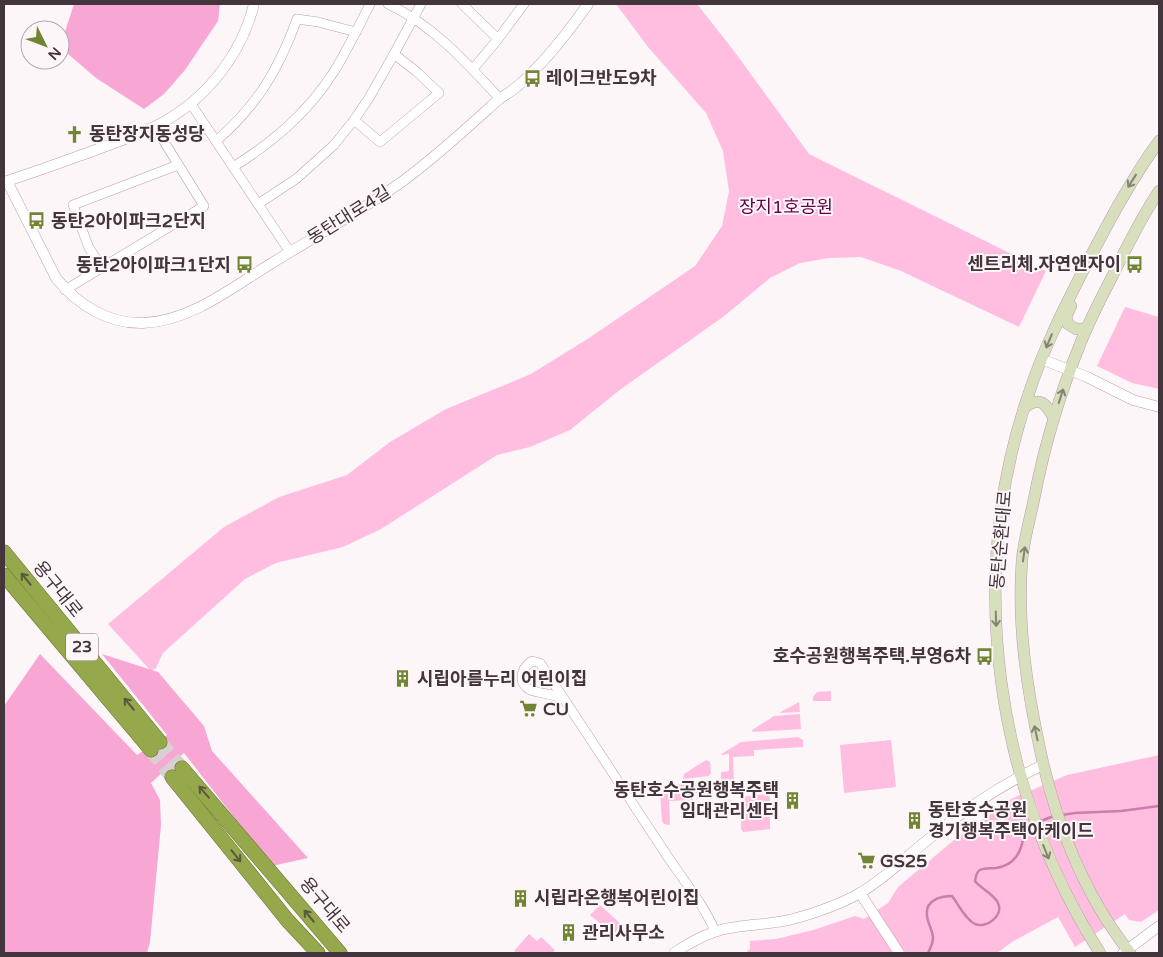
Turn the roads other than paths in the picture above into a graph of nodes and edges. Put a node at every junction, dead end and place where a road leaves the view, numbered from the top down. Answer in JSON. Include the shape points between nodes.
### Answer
{"nodes":[{"id":1,"x":254,"y":4,"type":"edge"},
{"id":2,"x":370,"y":4,"type":"edge"},
{"id":3,"x":388,"y":4,"type":"edge"},
{"id":4,"x":421,"y":4,"type":"edge"},
{"id":5,"x":524,"y":4,"type":"edge"},
{"id":6,"x":588,"y":4,"type":"edge"},
{"id":7,"x":466,"y":5,"type":"edge"},
{"id":8,"x":414,"y":18,"type":"junction"},
{"id":9,"x":356,"y":32,"type":"junction"},
{"id":10,"x":498,"y":39,"type":"junction"},
{"id":11,"x":394,"y":54,"type":"junction"},
{"id":12,"x":473,"y":69,"type":"junction"},
{"id":13,"x":500,"y":99,"type":"junction"},
{"id":14,"x":191,"y":104,"type":"junction"},
{"id":15,"x":354,"y":120,"type":"junction"},
{"id":16,"x":154,"y":127,"type":"junction"},
{"id":17,"x":216,"y":141,"type":"junction"},
{"id":18,"x":1159,"y":141,"type":"edge"},
{"id":19,"x":178,"y":165,"type":"junction"},
{"id":20,"x":233,"y":167,"type":"junction"},
{"id":21,"x":5,"y":178,"type":"edge"},
{"id":22,"x":1159,"y":191,"type":"edge"},
{"id":23,"x":258,"y":204,"type":"junction"},
{"id":24,"x":290,"y":252,"type":"junction"},
{"id":25,"x":102,"y":267,"type":"junction"},
{"id":26,"x":1079,"y":280,"type":"junction"},
{"id":27,"x":65,"y":290,"type":"junction"},
{"id":28,"x":1086,"y":330,"type":"junction"},
{"id":29,"x":1041,"y":359,"type":"junction"},
{"id":30,"x":1070,"y":370,"type":"junction"},
{"id":31,"x":1159,"y":407,"type":"edge"},
{"id":32,"x":1024,"y":408,"type":"junction"},
{"id":33,"x":1054,"y":418,"type":"junction"},
{"id":34,"x":4,"y":552,"type":"edge"},
{"id":35,"x":4,"y":575,"type":"edge"},
{"id":36,"x":564,"y":699,"type":"junction"},
{"id":37,"x":1043,"y":765,"type":"junction"},
{"id":38,"x":1019,"y":776,"type":"junction"},
{"id":39,"x":860,"y":893,"type":"junction"},
{"id":40,"x":1159,"y":926,"type":"edge"},
{"id":41,"x":715,"y":931,"type":"junction"},
{"id":42,"x":1097,"y":948,"type":"edge"},
{"id":43,"x":1127,"y":952,"type":"edge"},
{"id":44,"x":318,"y":953,"type":"edge"},
{"id":45,"x":340,"y":953,"type":"edge"},
{"id":46,"x":674,"y":953,"type":"edge"},
{"id":47,"x":899,"y":953,"type":"edge"}],
"edges":[{"from":1,"to":14,"type":"street","via":[[233,54]]},
{"from":2,"to":9,"type":"street"},
{"from":3,"to":8,"type":"street"},
{"from":4,"to":8,"type":"street"},
{"from":5,"to":10,"type":"street"},
{"from":6,"to":13,"type":"street","name":"동탄대로4길","via":[[534,70]]},
{"from":7,"to":10,"type":"street"},
{"from":8,"to":11,"type":"street"},
{"from":8,"to":12,"type":"street"},
{"from":9,"to":17,"type":"street","via":[[297,19],[286,50],[269,81],[245,114]]},
{"from":9,"to":20,"type":"street","via":[[332,75],[301,114],[266,145]]},
{"from":10,"to":12,"type":"street"},
{"from":11,"to":15,"type":"street"},
{"from":11,"to":15,"type":"street","via":[[439,93],[380,142]]},
{"from":12,"to":13,"type":"street"},
{"from":13,"to":24,"type":"street","name":"동탄대로4길","via":[[403,181]]},
{"from":14,"to":16,"type":"street"},
{"from":14,"to":17,"type":"street"},
{"from":15,"to":23,"type":"street","via":[[334,145],[296,179]]},
{"from":16,"to":19,"type":"street"},
{"from":16,"to":21,"type":"street"},
{"from":17,"to":20,"type":"street"},
{"from":18,"to":26,"type":"main road","name":"동탄순환대로","one_way":true,"via":[[1123,195]]},
{"from":19,"to":25,"type":"street","via":[[204,206]]},
{"from":19,"to":25,"type":"street","via":[[73,205],[89,248]]},
{"from":20,"to":23,"type":"street"},
{"from":21,"to":27,"type":"street","name":"동탄대로4길","via":[[47,263]]},
{"from":22,"to":28,"type":"main road","name":"동탄순환대로"},
{"from":23,"to":24,"type":"street"},
{"from":24,"to":27,"type":"street","name":"동탄대로4길","via":[[197,308],[165,320],[143,323],[107,317],[79,302]]},
{"from":25,"to":27,"type":"street"},
{"from":26,"to":28,"type":"main road","via":[[1066,317],[1068,324]]},
{"from":26,"to":29,"type":"main road","name":"동탄순환대로","one_way":true},
{"from":28,"to":30,"type":"main road","name":"동탄순환대로"},
{"from":29,"to":30,"type":"street"},
{"from":29,"to":32,"type":"main road","name":"동탄순환대로"},
{"from":30,"to":31,"type":"street","via":[[1133,400]]},
{"from":33,"to":30,"type":"main road","name":"동탄순환대로","one_way":true},
{"from":32,"to":33,"type":"main road","via":[[1037,401],[1048,408]]},
{"from":32,"to":38,"type":"main road","name":"동탄순환대로","one_way":true,"via":[[1003,506],[996,602],[1001,686]]},
{"from":37,"to":33,"type":"main road","name":"동탄순환대로","one_way":true,"via":[[1022,643],[1022,558],[1040,466]]},
{"from":35,"to":34,"type":"highway","name":"용구대로","number":"23","one_way":true,"via":[[156,746]]},
{"from":36,"to":36,"type":"street","via":[[540,663],[532,661],[523,669],[521,679],[531,690]]},
{"from":36,"to":41,"type":"street"},
{"from":37,"to":38,"type":"street"},
{"from":37,"to":43,"type":"main road","name":"동탄순환대로","via":[[1051,798],[1079,869]]},
{"from":38,"to":39,"type":"street","via":[[961,814]]},
{"from":38,"to":42,"type":"main road","name":"동탄순환대로","one_way":true,"via":[[1049,859]]},
{"from":39,"to":41,"type":"street","via":[[792,920]]},
{"from":39,"to":47,"type":"street"},
{"from":40,"to":43,"type":"street"},
{"from":41,"to":46,"type":"street"},
{"from":45,"to":44,"type":"highway","name":"용구대로","one_way":true,"via":[[177,772],[288,921]]}]}
